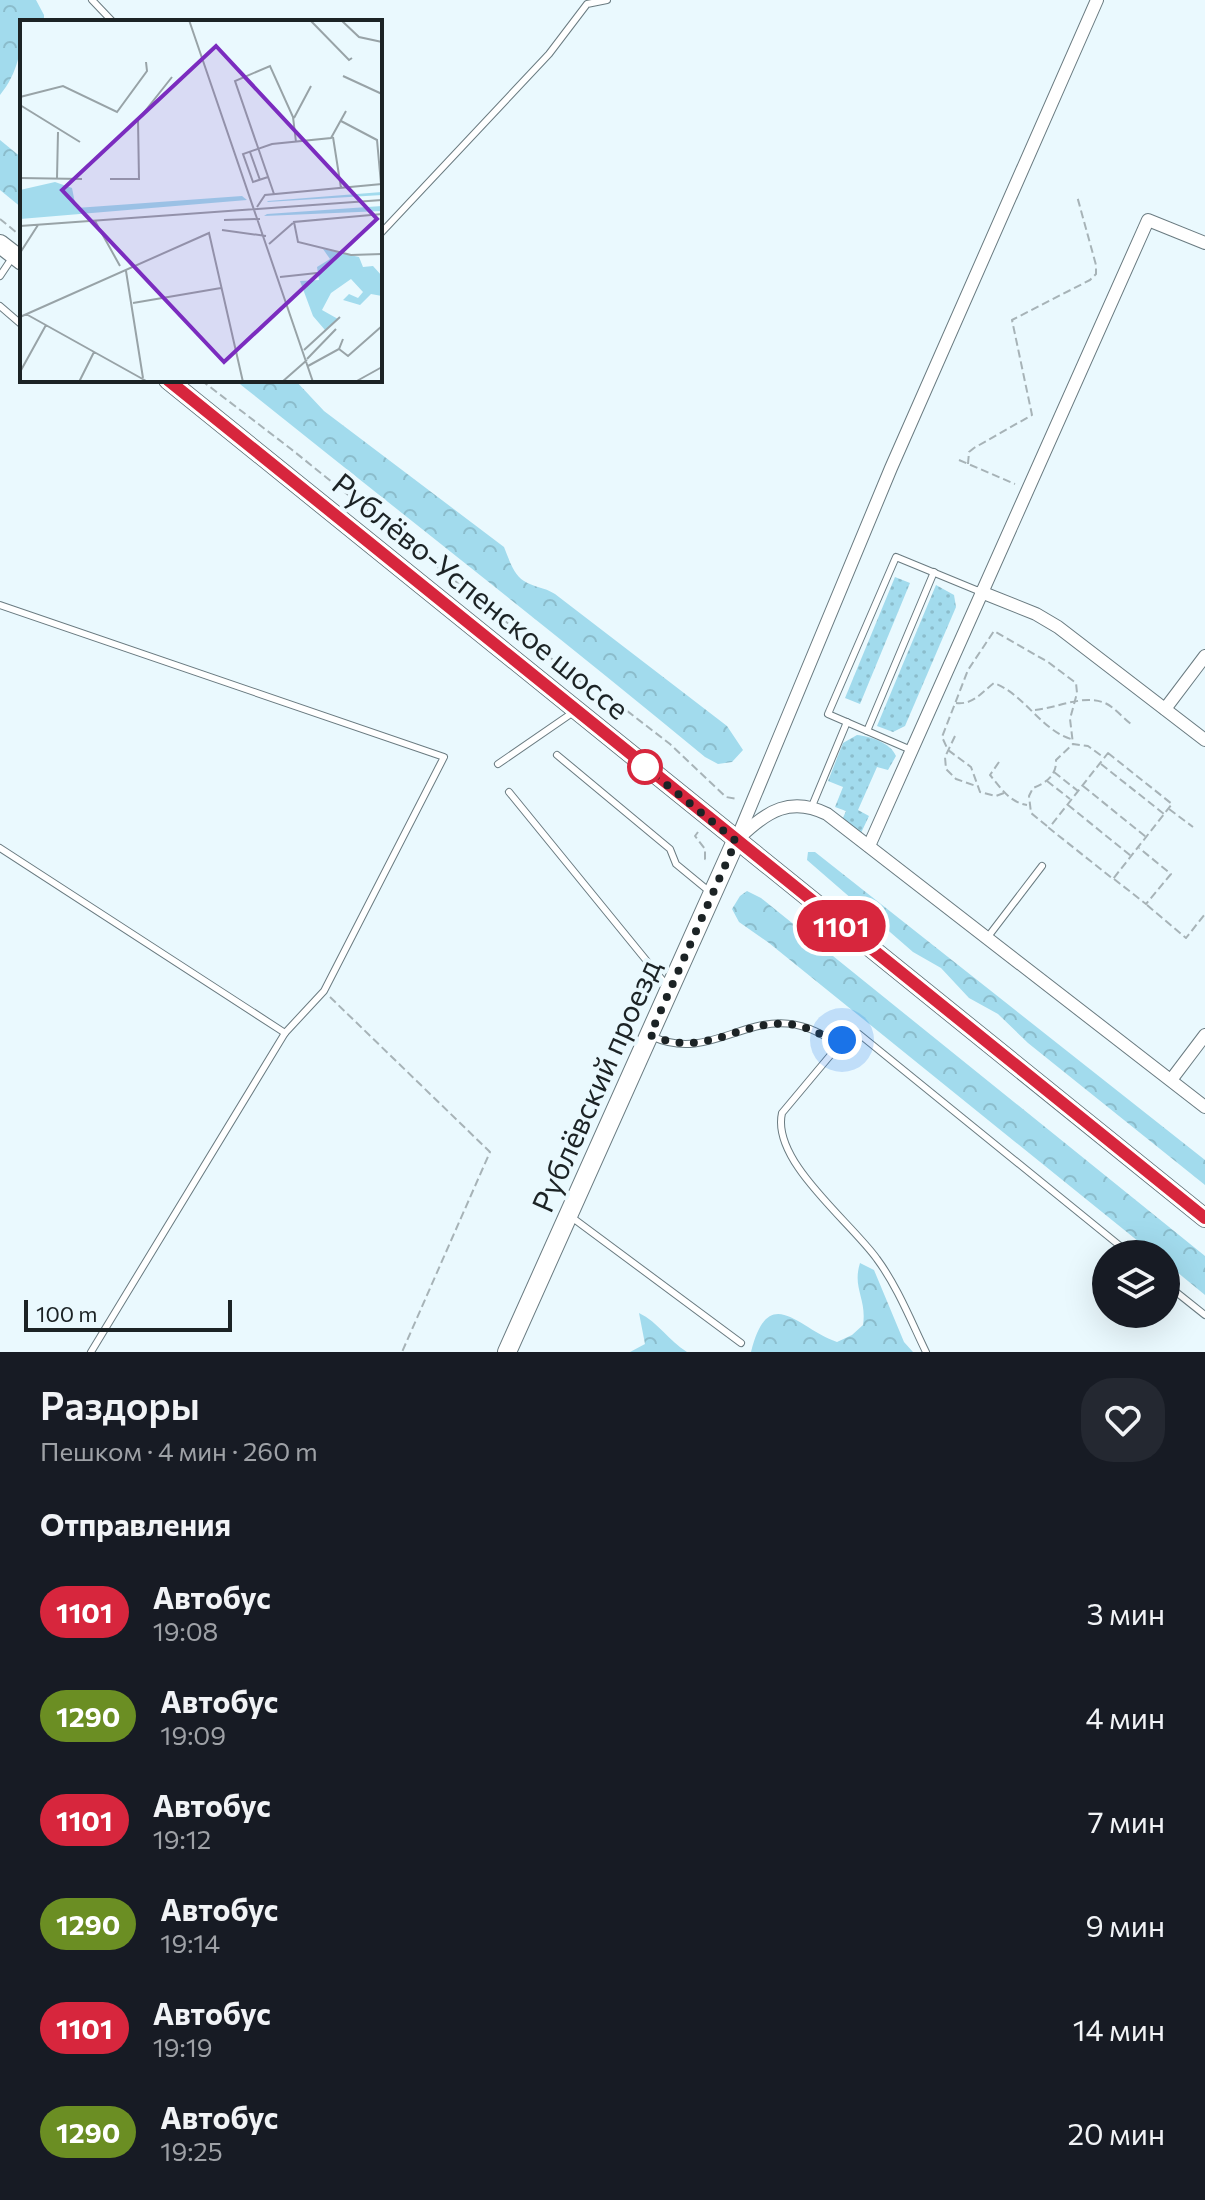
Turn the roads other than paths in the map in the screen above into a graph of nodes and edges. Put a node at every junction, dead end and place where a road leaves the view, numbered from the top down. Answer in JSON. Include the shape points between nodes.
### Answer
{"nodes":[{"id":1,"x":92,"y":0,"type":"edge"},
{"id":2,"x":607,"y":0,"type":"edge"},
{"id":3,"x":1097,"y":0,"type":"edge"},
{"id":4,"x":111,"y":20,"type":"edge"},
{"id":5,"x":382,"y":232,"type":"edge"},
{"id":6,"x":1205,"y":243,"type":"edge"},
{"id":7,"x":12,"y":253,"type":"edge"},
{"id":8,"x":0,"y":276,"type":"edge"},
{"id":9,"x":0,"y":306,"type":"edge"},
{"id":10,"x":20,"y":323,"type":"edge"},
{"id":11,"x":170,"y":382,"type":"edge"},
{"id":12,"x":934,"y":572,"type":"junction"},
{"id":13,"x":981,"y":592,"type":"junction"},
{"id":14,"x":0,"y":605,"type":"edge"},
{"id":15,"x":1205,"y":656,"type":"edge"},
{"id":16,"x":1165,"y":709,"type":"junction"},
{"id":17,"x":575,"y":711,"type":"junction"},
{"id":18,"x":847,"y":722,"type":"junction"},
{"id":19,"x":867,"y":731,"type":"junction"},
{"id":20,"x":1205,"y":740,"type":"edge"},
{"id":21,"x":911,"y":750,"type":"junction"},
{"id":22,"x":557,"y":755,"type":"dead end"},
{"id":23,"x":498,"y":764,"type":"dead end"},
{"id":24,"x":509,"y":792,"type":"dead end"},
{"id":25,"x":812,"y":806,"type":"junction"},
{"id":26,"x":736,"y":841,"type":"junction"},
{"id":27,"x":869,"y":846,"type":"junction"},
{"id":28,"x":0,"y":848,"type":"edge"},
{"id":29,"x":1042,"y":866,"type":"dead end"},
{"id":30,"x":713,"y":894,"type":"junction"},
{"id":31,"x":987,"y":938,"type":"junction"},
{"id":32,"x":670,"y":990,"type":"junction"},
{"id":33,"x":285,"y":1033,"type":"junction"},
{"id":34,"x":650,"y":1035,"type":"junction"},
{"id":35,"x":1205,"y":1035,"type":"edge"},
{"id":36,"x":838,"y":1045,"type":"junction"},
{"id":37,"x":1171,"y":1080,"type":"junction"},
{"id":38,"x":1205,"y":1107,"type":"edge"},
{"id":39,"x":570,"y":1216,"type":"junction"},
{"id":40,"x":1205,"y":1218,"type":"edge"},
{"id":41,"x":1113,"y":1240,"type":"edge"},
{"id":42,"x":1180,"y":1295,"type":"edge"},
{"id":43,"x":1205,"y":1315,"type":"edge"},
{"id":44,"x":741,"y":1343,"type":"dead end"},
{"id":45,"x":91,"y":1352,"type":"edge"},
{"id":46,"x":507,"y":1352,"type":"edge"},
{"id":47,"x":926,"y":1352,"type":"edge"}],
"edges":[{"from":1,"to":4,"type":"lane"},
{"from":2,"to":5,"type":"lane","via":[[587,4],[549,54]]},
{"from":3,"to":26,"type":"street","via":[[891,468]]},
{"from":6,"to":13,"type":"street","via":[[1148,220]]},
{"from":7,"to":8,"type":"lane"},
{"from":9,"to":10,"type":"lane"},
{"from":11,"to":17,"type":"main road","name":"Рублёво-Успенское шоссе"},
{"from":12,"to":13,"type":"lane"},
{"from":12,"to":18,"type":"lane","via":[[896,557],[828,714]]},
{"from":12,"to":19,"type":"lane"},
{"from":13,"to":16,"type":"street","via":[[1058,627]]},
{"from":13,"to":21,"type":"street"},
{"from":14,"to":33,"type":"lane","via":[[444,757],[324,991]]},
{"from":15,"to":16,"type":"street"},
{"from":16,"to":20,"type":"street"},
{"from":17,"to":23,"type":"lane"},
{"from":17,"to":26,"type":"main road","name":"Рублёво-Успенское шоссе"},
{"from":18,"to":19,"type":"lane"},
{"from":18,"to":25,"type":"lane"},
{"from":19,"to":21,"type":"lane"},
{"from":21,"to":27,"type":"street"},
{"from":22,"to":30,"type":"lane","via":[[670,849],[676,864]]},
{"from":24,"to":32,"type":"lane"},
{"from":25,"to":26,"type":"street","via":[[772,812]]},
{"from":25,"to":27,"type":"street"},
{"from":26,"to":30,"type":"main road","name":"Рублёвский проезд"},
{"from":26,"to":40,"type":"main road","name":"Рублёво-Успенское шоссе"},
{"from":27,"to":31,"type":"street"},
{"from":28,"to":33,"type":"lane"},
{"from":29,"to":31,"type":"lane"},
{"from":30,"to":32,"type":"main road","name":"Рублёвский проезд"},
{"from":31,"to":37,"type":"street"},
{"from":32,"to":34,"type":"main road","name":"Рублёвский проезд"},
{"from":33,"to":45,"type":"lane"},
{"from":34,"to":36,"type":"lane","via":[[685,1044],[753,1026],[793,1022]]},
{"from":34,"to":39,"type":"main road","name":"Рублёвский проезд"},
{"from":35,"to":37,"type":"street"},
{"from":36,"to":41,"type":"lane","via":[[849,1033],[859,1034]]},
{"from":36,"to":47,"type":"lane","via":[[782,1113],[783,1138],[814,1189],[879,1260]]},
{"from":37,"to":38,"type":"street"},
{"from":39,"to":44,"type":"lane"},
{"from":39,"to":46,"type":"main road","name":"Рублёвский проезд"},
{"from":42,"to":43,"type":"lane"}]}
